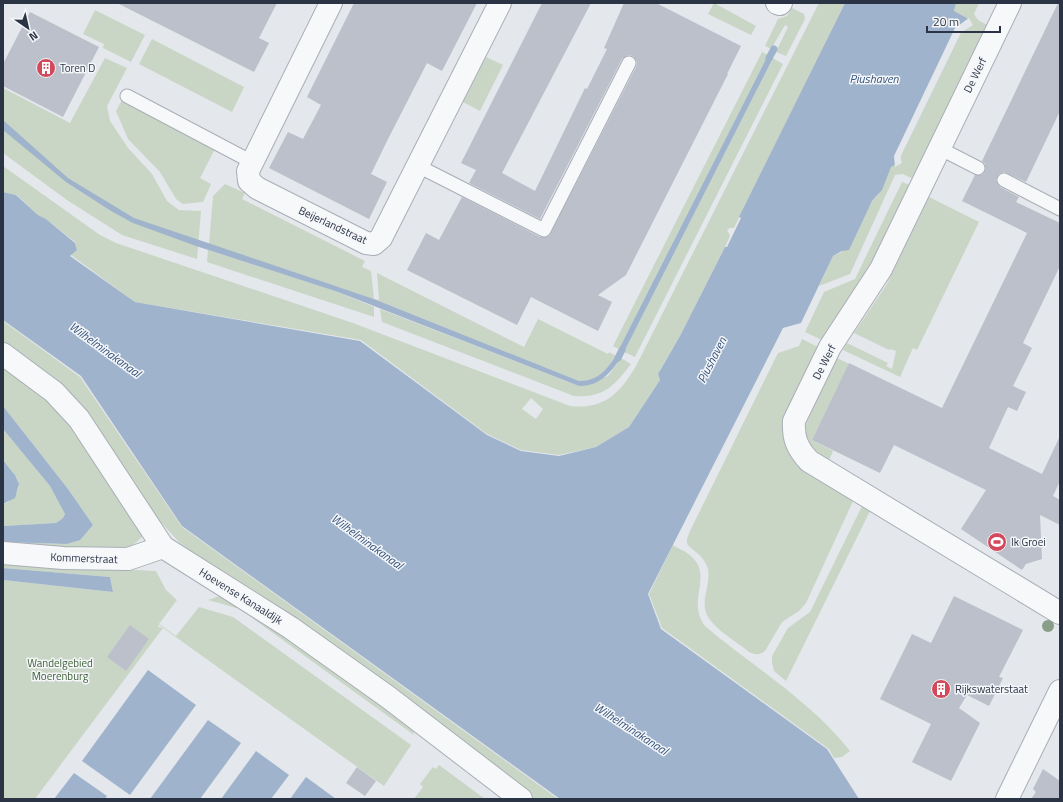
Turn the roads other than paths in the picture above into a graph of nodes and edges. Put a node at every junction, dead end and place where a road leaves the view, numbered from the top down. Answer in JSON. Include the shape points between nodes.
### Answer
{"nodes":[{"id":1,"x":331,"y":3,"type":"edge"},
{"id":2,"x":500,"y":3,"type":"edge"},
{"id":3,"x":1010,"y":3,"type":"edge"},
{"id":4,"x":628,"y":64,"type":"dead end"},
{"id":5,"x":127,"y":96,"type":"dead end"},
{"id":6,"x":939,"y":148,"type":"junction"},
{"id":7,"x":252,"y":162,"type":"junction"},
{"id":8,"x":418,"y":166,"type":"junction"},
{"id":9,"x":978,"y":168,"type":"dead end"},
{"id":10,"x":1004,"y":180,"type":"dead end"},
{"id":11,"x":1060,"y":209,"type":"edge"},
{"id":12,"x":3,"y":354,"type":"edge"},
{"id":13,"x":164,"y":547,"type":"junction"},
{"id":14,"x":3,"y":553,"type":"edge"},
{"id":15,"x":1060,"y":613,"type":"edge"},
{"id":16,"x":1060,"y":691,"type":"edge"},
{"id":17,"x":521,"y":799,"type":"edge"},
{"id":18,"x":1007,"y":799,"type":"edge"}],
"edges":[{"from":1,"to":7,"type":"street","name":"Beijerlandstraat"},
{"from":2,"to":8,"type":"street","name":"Beijerlandstraat"},
{"from":3,"to":6,"type":"street","name":"De Werf"},
{"from":4,"to":8,"type":"lane","via":[[544,230]]},
{"from":5,"to":7,"type":"lane"},
{"from":6,"to":9,"type":"lane"},
{"from":6,"to":15,"type":"street","name":"De Werf","via":[[881,269],[830,347],[794,421],[795,440],[799,450],[809,461]]},
{"from":7,"to":8,"type":"street","name":"Beijerlandstraat","via":[[248,171],[249,181],[257,188],[366,243],[374,244],[381,238]]},
{"from":10,"to":11,"type":"lane"},
{"from":12,"to":13,"type":"street","name":"Hoevense Kanaaldijk","via":[[54,392],[80,419]]},
{"from":13,"to":14,"type":"street","name":"Kommerstraat","via":[[128,559],[63,558]]},
{"from":13,"to":17,"type":"street","name":"Hoevense Kanaaldijk","via":[[292,628],[388,697]]},
{"from":16,"to":18,"type":"street"}]}
